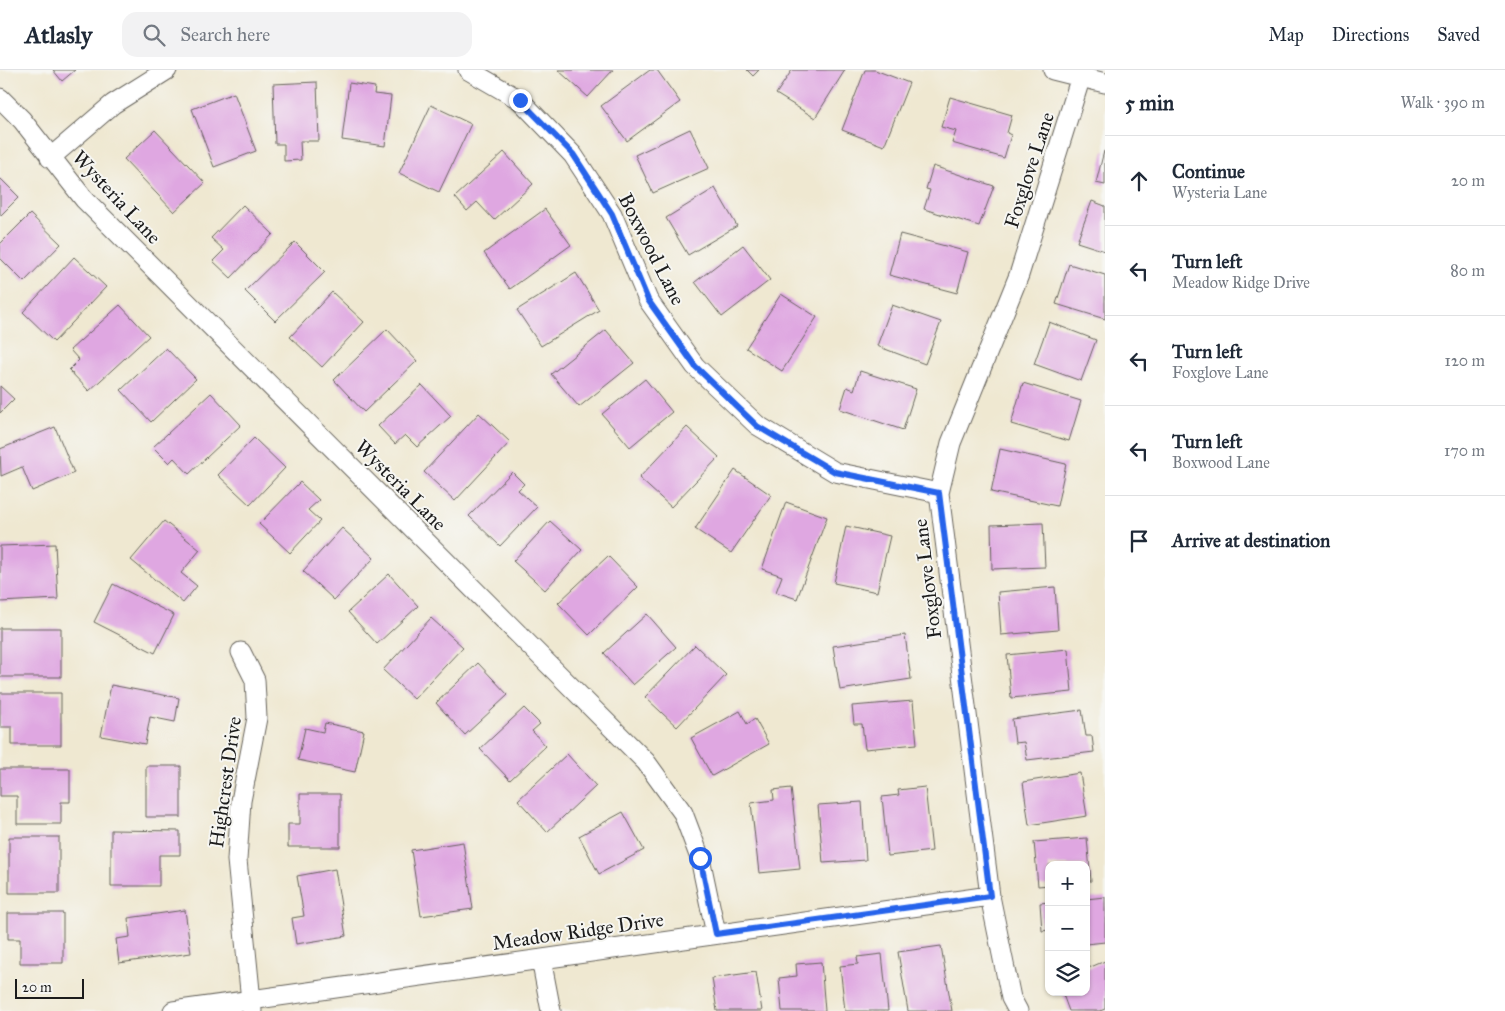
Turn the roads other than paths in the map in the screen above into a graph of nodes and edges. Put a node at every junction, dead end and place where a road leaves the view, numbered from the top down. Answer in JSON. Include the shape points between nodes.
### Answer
{"nodes":[{"id":1,"x":167,"y":70,"type":"edge"},
{"id":2,"x":468,"y":70,"type":"edge"},
{"id":3,"x":1053,"y":70,"type":"edge"},
{"id":4,"x":1082,"y":74,"type":"edge"},
{"id":5,"x":1105,"y":83,"type":"edge"},
{"id":6,"x":0,"y":98,"type":"edge"},
{"id":7,"x":50,"y":158,"type":"junction"},
{"id":8,"x":939,"y":493,"type":"junction"},
{"id":9,"x":241,"y":652,"type":"dead end"},
{"id":10,"x":990,"y":896,"type":"junction"},
{"id":11,"x":716,"y":934,"type":"junction"},
{"id":12,"x":541,"y":959,"type":"junction"},
{"id":13,"x":250,"y":1005,"type":"edge"},
{"id":14,"x":173,"y":1011,"type":"edge"},
{"id":15,"x":551,"y":1011,"type":"edge"},
{"id":16,"x":1018,"y":1011,"type":"edge"}],
"edges":[{"from":1,"to":7,"type":"street","via":[[113,104]]},
{"from":2,"to":8,"type":"street","name":"Boxwood Lane","via":[[520,100],[573,154],[612,214],[648,300],[695,366],[757,426],[835,472]]},
{"from":3,"to":4,"type":"street"},
{"from":4,"to":5,"type":"street"},
{"from":4,"to":8,"type":"street","name":"Foxglove Lane","via":[[1019,275],[951,443]]},
{"from":6,"to":7,"type":"street","name":"Wysteria Lane","via":[[22,120]]},
{"from":7,"to":11,"type":"street","name":"Wysteria Lane","via":[[84,199],[646,762],[683,813],[700,858]]},
{"from":8,"to":10,"type":"street","name":"Foxglove Lane"},
{"from":9,"to":13,"type":"street","name":"Highcrest Drive","via":[[255,680],[257,718],[241,801],[237,860]]},
{"from":10,"to":11,"type":"street","name":"Meadow Ridge Drive"},
{"from":10,"to":16,"type":"street","name":"Foxglove Lane","via":[[1011,998]]},
{"from":11,"to":12,"type":"street","name":"Meadow Ridge Drive"},
{"from":12,"to":13,"type":"street","name":"Meadow Ridge Drive"},
{"from":12,"to":15,"type":"street"},
{"from":13,"to":14,"type":"street","name":"Meadow Ridge Drive"}]}
